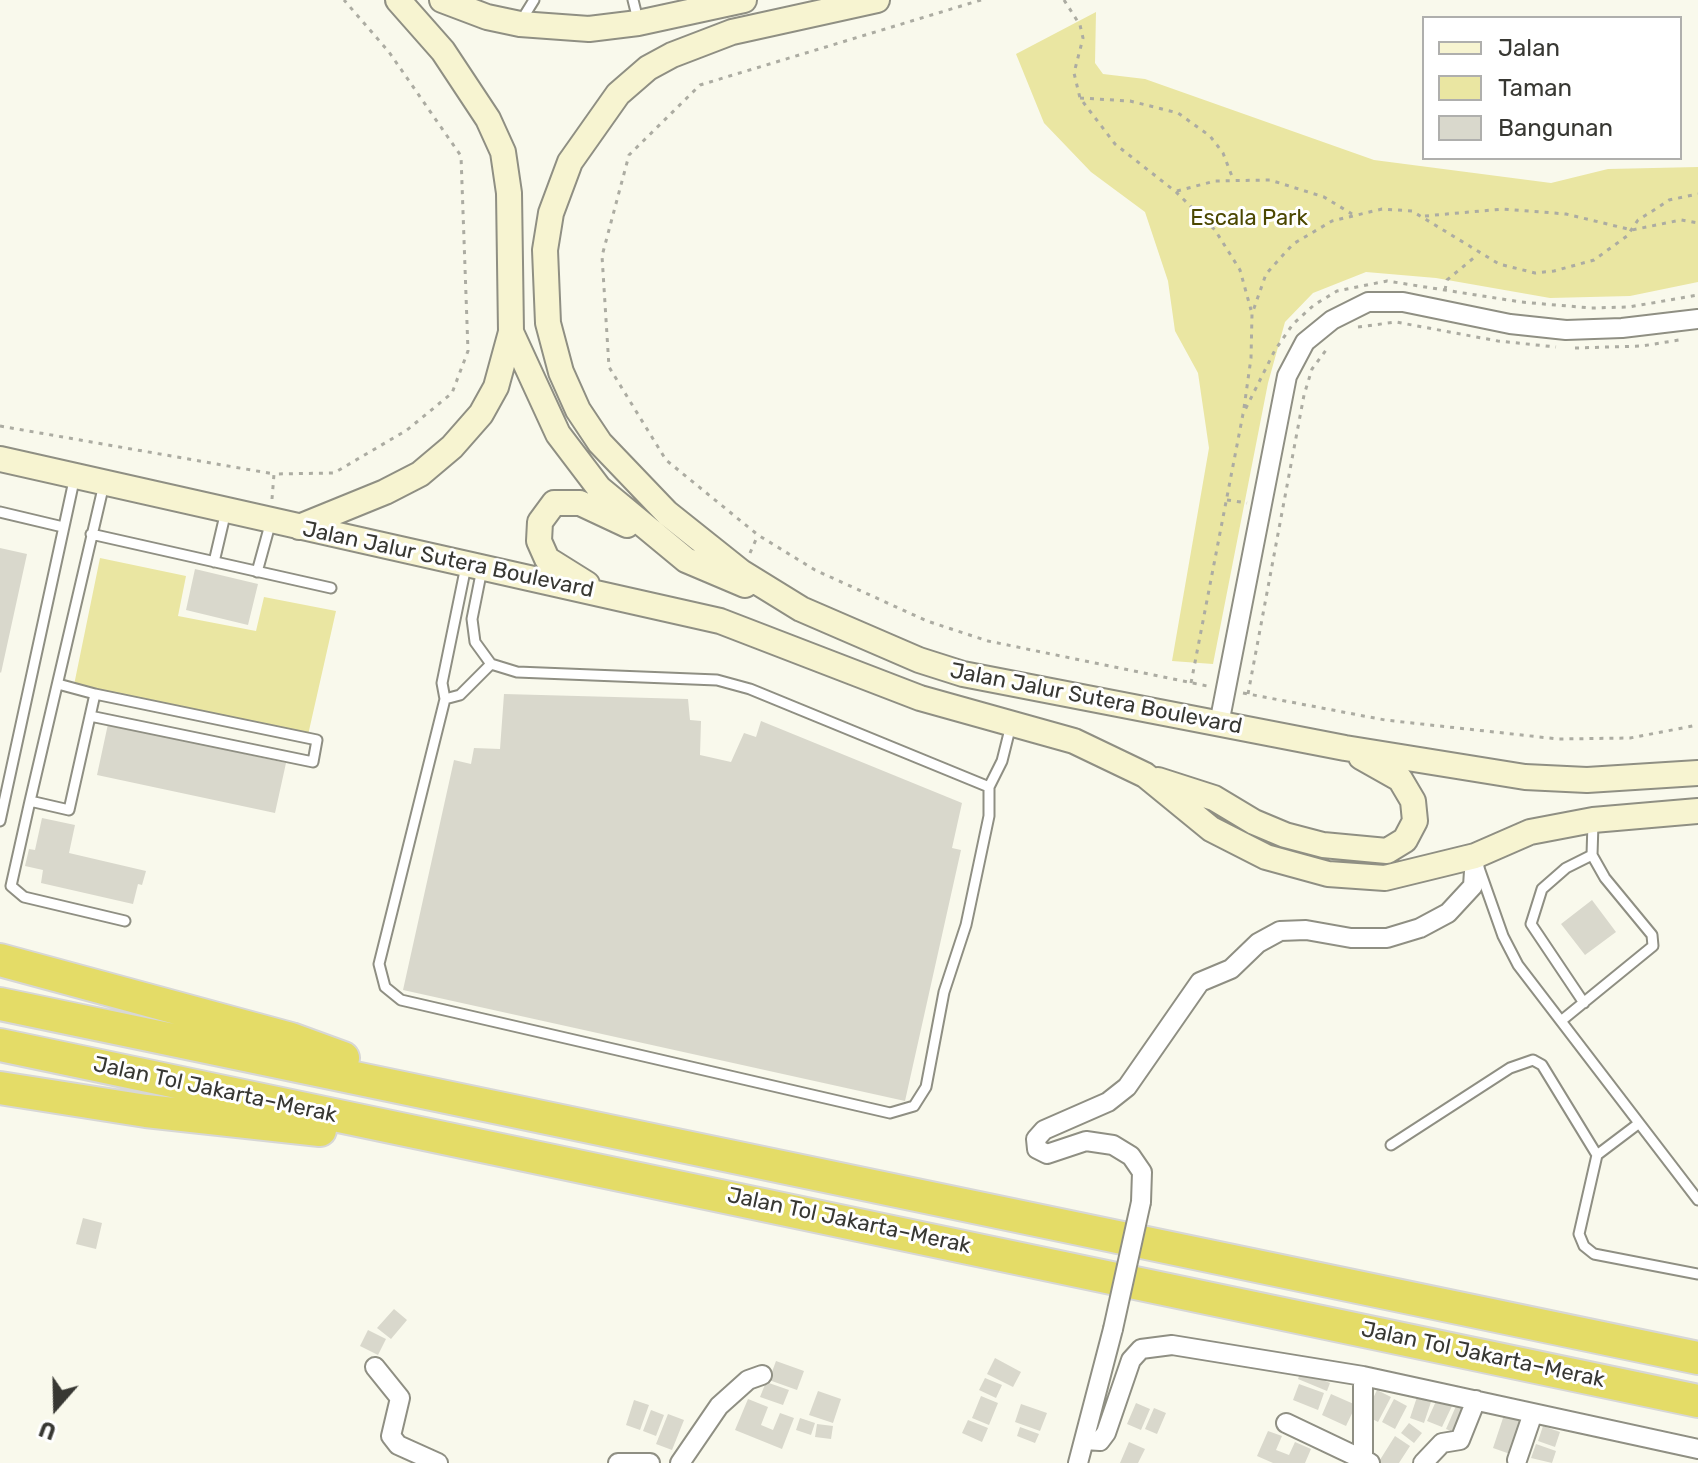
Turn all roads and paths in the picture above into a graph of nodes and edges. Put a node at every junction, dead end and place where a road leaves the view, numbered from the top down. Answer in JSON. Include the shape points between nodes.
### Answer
{"nodes":[{"id":1,"x":344,"y":0,"type":"edge"},
{"id":2,"x":398,"y":0,"type":"edge"},
{"id":3,"x":442,"y":0,"type":"edge"},
{"id":4,"x":534,"y":0,"type":"edge"},
{"id":5,"x":744,"y":0,"type":"edge"},
{"id":6,"x":877,"y":0,"type":"edge"},
{"id":7,"x":981,"y":0,"type":"edge"},
{"id":8,"x":1064,"y":0,"type":"edge"},
{"id":9,"x":636,"y":12,"type":"edge"},
{"id":10,"x":520,"y":24,"type":"junction"},
{"id":11,"x":1080,"y":98,"type":"junction"},
{"id":12,"x":1233,"y":179,"type":"junction"},
{"id":13,"x":1176,"y":192,"type":"junction"},
{"id":14,"x":1698,"y":194,"type":"edge"},
{"id":15,"x":1352,"y":214,"type":"junction"},
{"id":16,"x":1423,"y":216,"type":"junction"},
{"id":17,"x":1698,"y":223,"type":"edge"},
{"id":18,"x":1632,"y":230,"type":"junction"},
{"id":19,"x":1477,"y":254,"type":"junction"},
{"id":20,"x":1445,"y":289,"type":"junction"},
{"id":21,"x":1698,"y":295,"type":"edge"},
{"id":22,"x":1252,"y":314,"type":"junction"},
{"id":23,"x":1698,"y":319,"type":"edge"},
{"id":24,"x":511,"y":332,"type":"junction"},
{"id":25,"x":1347,"y":333,"type":"dead end"},
{"id":26,"x":1337,"y":338,"type":"dead end"},
{"id":27,"x":1685,"y":339,"type":"dead end"},
{"id":28,"x":1243,"y":414,"type":"junction"},
{"id":29,"x":0,"y":426,"type":"edge"},
{"id":30,"x":0,"y":459,"type":"edge"},
{"id":31,"x":274,"y":474,"type":"junction"},
{"id":32,"x":75,"y":476,"type":"junction"},
{"id":33,"x":104,"y":484,"type":"junction"},
{"id":34,"x":226,"y":511,"type":"junction"},
{"id":35,"x":0,"y":514,"type":"edge"},
{"id":36,"x":271,"y":521,"type":"junction"},
{"id":37,"x":63,"y":527,"type":"junction"},
{"id":38,"x":299,"y":527,"type":"junction"},
{"id":39,"x":91,"y":534,"type":"junction"},
{"id":40,"x":686,"y":560,"type":"junction"},
{"id":41,"x":214,"y":562,"type":"junction"},
{"id":42,"x":474,"y":566,"type":"junction"},
{"id":43,"x":257,"y":572,"type":"junction"},
{"id":44,"x":331,"y":588,"type":"dead end"},
{"id":45,"x":634,"y":601,"type":"junction"},
{"id":46,"x":801,"y":609,"type":"junction"},
{"id":47,"x":491,"y":664,"type":"junction"},
{"id":48,"x":1191,"y":683,"type":"junction"},
{"id":49,"x":58,"y":684,"type":"junction"},
{"id":50,"x":1225,"y":690,"type":"junction"},
{"id":51,"x":95,"y":694,"type":"junction"},
{"id":52,"x":1248,"y":694,"type":"junction"},
{"id":53,"x":445,"y":699,"type":"junction"},
{"id":54,"x":90,"y":716,"type":"junction"},
{"id":55,"x":1219,"y":724,"type":"junction"},
{"id":56,"x":1011,"y":725,"type":"junction"},
{"id":57,"x":1698,"y":725,"type":"edge"},
{"id":58,"x":1345,"y":748,"type":"junction"},
{"id":59,"x":1698,"y":773,"type":"edge"},
{"id":60,"x":1145,"y":775,"type":"junction"},
{"id":61,"x":989,"y":787,"type":"junction"},
{"id":62,"x":2,"y":800,"type":"edge"},
{"id":63,"x":30,"y":801,"type":"junction"},
{"id":64,"x":1698,"y":811,"type":"edge"},
{"id":65,"x":1593,"y":820,"type":"junction"},
{"id":66,"x":0,"y":821,"type":"edge"},
{"id":67,"x":1592,"y":855,"type":"junction"},
{"id":68,"x":1475,"y":856,"type":"junction"},
{"id":69,"x":125,"y":921,"type":"dead end"},
{"id":70,"x":0,"y":960,"type":"edge"},
{"id":71,"x":1584,"y":1003,"type":"junction"},
{"id":72,"x":0,"y":1004,"type":"edge"},
{"id":73,"x":1561,"y":1021,"type":"junction"},
{"id":74,"x":0,"y":1045,"type":"edge"},
{"id":75,"x":0,"y":1088,"type":"edge"},
{"id":76,"x":440,"y":1094,"type":"junction"},
{"id":77,"x":1638,"y":1124,"type":"junction"},
{"id":78,"x":463,"y":1142,"type":"junction"},
{"id":79,"x":1391,"y":1145,"type":"dead end"},
{"id":80,"x":1597,"y":1155,"type":"junction"},
{"id":81,"x":1698,"y":1200,"type":"edge"},
{"id":82,"x":1698,"y":1274,"type":"edge"},
{"id":83,"x":1698,"y":1358,"type":"edge"},
{"id":84,"x":375,"y":1367,"type":"dead end"},
{"id":85,"x":762,"y":1375,"type":"dead end"},
{"id":86,"x":1363,"y":1376,"type":"junction"},
{"id":87,"x":1476,"y":1400,"type":"junction"},
{"id":88,"x":1698,"y":1401,"type":"edge"},
{"id":89,"x":1532,"y":1416,"type":"junction"},
{"id":90,"x":1286,"y":1423,"type":"dead end"},
{"id":91,"x":1084,"y":1440,"type":"junction"},
{"id":92,"x":1698,"y":1449,"type":"edge"},
{"id":93,"x":1517,"y":1460,"type":"dead end"},
{"id":94,"x":1367,"y":1461,"type":"edge"},
{"id":95,"x":438,"y":1463,"type":"edge"},
{"id":96,"x":618,"y":1463,"type":"edge"},
{"id":97,"x":650,"y":1463,"type":"edge"},
{"id":98,"x":680,"y":1463,"type":"edge"},
{"id":99,"x":1078,"y":1463,"type":"edge"},
{"id":100,"x":1423,"y":1463,"type":"edge"}],
"edges":[{"from":1,"to":31,"type":"path","via":[[389,52],[461,156],[468,351],[452,393],[407,430],[334,473]]},
{"from":2,"to":24,"type":"main road","via":[[443,51],[503,152],[509,193]]},
{"from":3,"to":10,"type":"main road"},
{"from":4,"to":10,"type":"lane"},
{"from":5,"to":9,"type":"main road"},
{"from":6,"to":46,"type":"main road","name":"Jalan Jalur Sutera Boulevard","via":[[732,32],[648,68],[618,94],[570,162],[551,213],[545,250],[548,323],[561,372],[600,443],[667,513],[741,572]]},
{"from":7,"to":48,"type":"path","via":[[700,85],[639,145],[629,155],[602,256],[609,367],[666,460],[758,535],[815,570],[927,621],[988,641]]},
{"from":8,"to":11,"type":"path","via":[[1083,38],[1074,73]]},
{"from":9,"to":10,"type":"main road","via":[[589,29]]},
{"from":11,"to":12,"type":"path","via":[[1130,101],[1178,113],[1210,136]]},
{"from":11,"to":13,"type":"path","via":[[1115,144]]},
{"from":12,"to":13,"type":"path"},
{"from":12,"to":15,"type":"path","via":[[1299,187]]},
{"from":13,"to":22,"type":"path","via":[[1229,250]]},
{"from":14,"to":18,"type":"path","via":[[1669,200]]},
{"from":15,"to":16,"type":"path","via":[[1399,209]]},
{"from":15,"to":22,"type":"path","via":[[1312,231],[1278,258],[1266,274]]},
{"from":16,"to":18,"type":"path","via":[[1534,210]]},
{"from":16,"to":19,"type":"path"},
{"from":17,"to":18,"type":"path","via":[[1681,220]]},
{"from":18,"to":19,"type":"path","via":[[1594,260],[1554,271],[1516,270]]},
{"from":19,"to":20,"type":"path","via":[[1447,280]]},
{"from":20,"to":21,"type":"path","via":[[1591,308]]},
{"from":20,"to":28,"type":"path","via":[[1387,281],[1360,284],[1314,305],[1275,350]]},
{"from":22,"to":28,"type":"path"},
{"from":23,"to":50,"type":"street","via":[[1566,330],[1368,302],[1332,320],[1305,342],[1287,376]]},
{"from":24,"to":38,"type":"main road","via":[[496,387],[452,447],[420,474]]},
{"from":24,"to":40,"type":"main road","via":[[542,405],[578,463],[627,514]]},
{"from":25,"to":27,"type":"path","via":[[1396,322],[1533,347],[1604,349]]},
{"from":26,"to":52,"type":"path","via":[[1312,369],[1304,395]]},
{"from":28,"to":48,"type":"path"},
{"from":29,"to":31,"type":"path"},
{"from":30,"to":32,"type":"main road","name":"Jalan Jalur Sutera Boulevard"},
{"from":31,"to":36,"type":"path"},
{"from":32,"to":33,"type":"main road","name":"Jalan Jalur Sutera Boulevard"},
{"from":32,"to":37,"type":"lane"},
{"from":33,"to":34,"type":"main road","name":"Jalan Jalur Sutera Boulevard"},
{"from":33,"to":39,"type":"lane"},
{"from":34,"to":36,"type":"main road","name":"Jalan Jalur Sutera Boulevard"},
{"from":34,"to":41,"type":"lane"},
{"from":35,"to":37,"type":"lane"},
{"from":36,"to":38,"type":"main road","name":"Jalan Jalur Sutera Boulevard"},
{"from":36,"to":43,"type":"lane"},
{"from":37,"to":62,"type":"lane"},
{"from":38,"to":42,"type":"main road","name":"Jalan Jalur Sutera Boulevard"},
{"from":39,"to":41,"type":"lane"},
{"from":39,"to":49,"type":"lane"},
{"from":40,"to":45,"type":"main road","via":[[620,520],[580,503],[554,503],[540,522],[539,541],[547,559],[592,588]]},
{"from":40,"to":46,"type":"main road"},
{"from":41,"to":43,"type":"lane"},
{"from":42,"to":45,"type":"main road","name":"Jalan Jalur Sutera Boulevard"},
{"from":42,"to":47,"type":"lane","via":[[475,642]]},
{"from":42,"to":53,"type":"lane","via":[[442,683]]},
{"from":43,"to":44,"type":"lane"},
{"from":45,"to":56,"type":"main road","name":"Jalan Jalur Sutera Boulevard","via":[[720,621],[920,698]]},
{"from":46,"to":55,"type":"main road","name":"Jalan Jalur Sutera Boulevard","via":[[963,674]]},
{"from":47,"to":53,"type":"lane","via":[[460,695]]},
{"from":47,"to":61,"type":"lane","via":[[517,672],[717,680]]},
{"from":48,"to":50,"type":"path"},
{"from":49,"to":51,"type":"lane"},
{"from":49,"to":63,"type":"lane"},
{"from":50,"to":52,"type":"path"},
{"from":50,"to":55,"type":"street"},
{"from":51,"to":54,"type":"lane"},
{"from":51,"to":54,"type":"lane","via":[[317,740],[313,762]]},
{"from":52,"to":57,"type":"path","via":[[1385,720],[1558,739],[1630,738]]},
{"from":53,"to":61,"type":"lane","via":[[379,964],[385,987],[401,1000],[890,1113],[914,1106],[926,1087],[944,992],[966,925],[986,832]]},
{"from":54,"to":63,"type":"lane","via":[[69,810]]},
{"from":55,"to":58,"type":"main road","name":"Jalan Jalur Sutera Boulevard"},
{"from":56,"to":60,"type":"main road","name":"Jalan Jalur Sutera Boulevard","via":[[1074,741]]},
{"from":56,"to":61,"type":"lane"},
{"from":58,"to":59,"type":"main road","name":"Jalan Jalur Sutera Boulevard","via":[[1525,777],[1587,780]]},
{"from":58,"to":60,"type":"main road","via":[[1400,779],[1413,801],[1415,821],[1405,840],[1387,851],[1285,835],[1214,798]]},
{"from":60,"to":68,"type":"main road","name":"Jalan Jalur Sutera Boulevard","via":[[1211,829],[1266,857],[1328,874],[1385,878]]},
{"from":62,"to":66,"type":"lane"},
{"from":63,"to":69,"type":"lane","via":[[11,886],[24,897]]},
{"from":64,"to":65,"type":"main road","name":"Jalan Jalur Sutera Boulevard"},
{"from":65,"to":67,"type":"lane"},
{"from":65,"to":68,"type":"main road","name":"Jalan Jalur Sutera Boulevard","via":[[1530,832]]},
{"from":67,"to":71,"type":"lane","via":[[1542,889],[1531,924]]},
{"from":67,"to":71,"type":"lane","via":[[1654,939],[1642,957]]},
{"from":68,"to":73,"type":"lane","via":[[1518,965]]},
{"from":68,"to":91,"type":"street","bridge":true,"via":[[1473,886],[1448,913],[1420,928],[1387,938],[1280,931],[1258,943],[1231,969],[1200,982],[1127,1087],[1036,1139],[1037,1149],[1047,1154],[1086,1141],[1113,1145],[1131,1156],[1142,1172],[1141,1202]]},
{"from":70,"to":76,"type":"highway","via":[[291,1039]]},
{"from":71,"to":73,"type":"lane"},
{"from":72,"to":76,"type":"highway","name":"Jalan Tol Jakarta–Merak"},
{"from":73,"to":77,"type":"lane"},
{"from":74,"to":78,"type":"highway","name":"Jalan Tol Jakarta–Merak"},
{"from":75,"to":78,"type":"highway","via":[[252,1124]]},
{"from":76,"to":83,"type":"highway","name":"Jalan Tol Jakarta–Merak"},
{"from":77,"to":80,"type":"lane"},
{"from":77,"to":81,"type":"lane"},
{"from":78,"to":88,"type":"highway","name":"Jalan Tol Jakarta–Merak"},
{"from":79,"to":80,"type":"lane","via":[[1510,1068],[1533,1060],[1542,1065]]},
{"from":80,"to":82,"type":"lane","via":[[1579,1234],[1584,1246],[1594,1254]]},
{"from":84,"to":95,"type":"street","via":[[400,1398],[393,1440]]},
{"from":85,"to":98,"type":"street","via":[[748,1380],[719,1406]]},
{"from":86,"to":87,"type":"street"},
{"from":86,"to":91,"type":"street","via":[[1154,1345],[1131,1360],[1106,1433],[1100,1441]]},
{"from":86,"to":94,"type":"street"},
{"from":87,"to":89,"type":"street"},
{"from":87,"to":100,"type":"street","via":[[1460,1440],[1442,1443]]},
{"from":89,"to":92,"type":"street"},
{"from":89,"to":93,"type":"street"},
{"from":90,"to":94,"type":"street"},
{"from":91,"to":99,"type":"street"},
{"from":96,"to":97,"type":"street"}]}
